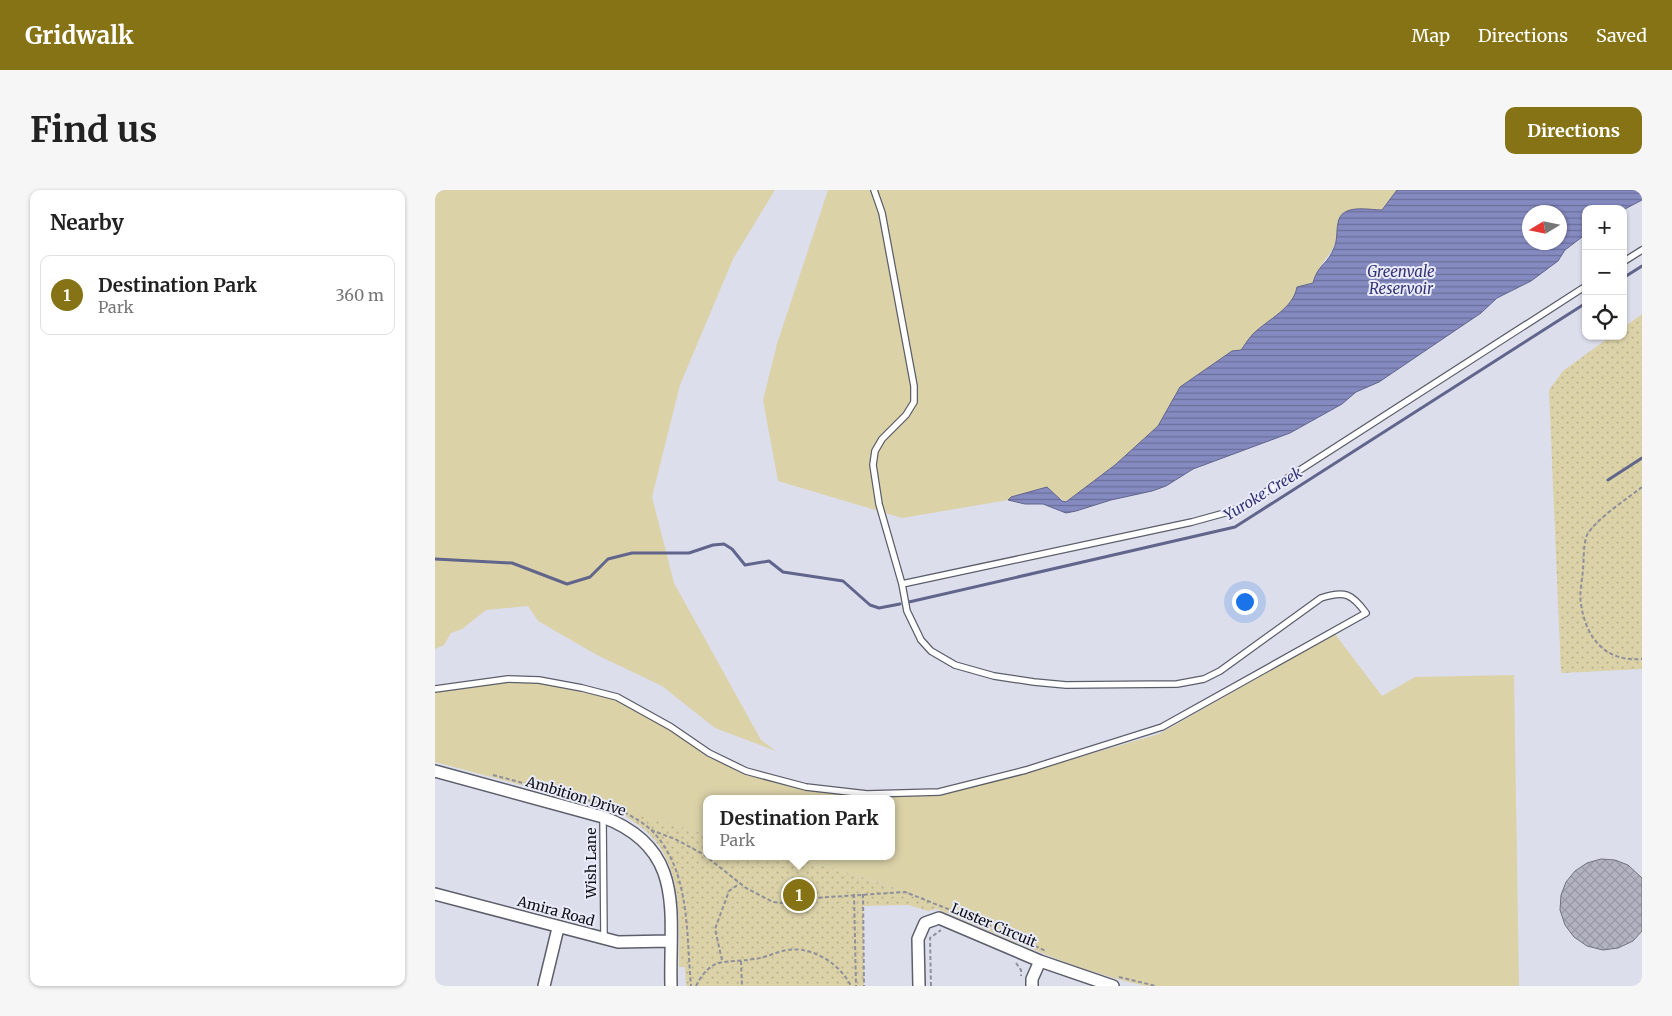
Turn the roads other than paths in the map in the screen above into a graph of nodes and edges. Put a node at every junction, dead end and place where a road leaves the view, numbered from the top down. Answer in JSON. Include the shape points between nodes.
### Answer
{"nodes":[{"id":1,"x":873,"y":190,"type":"edge"},
{"id":2,"x":1642,"y":250,"type":"edge"},
{"id":3,"x":1627,"y":259,"type":"edge"},
{"id":4,"x":1582,"y":289,"type":"edge"},
{"id":5,"x":902,"y":584,"type":"junction"},
{"id":6,"x":435,"y":689,"type":"edge"},
{"id":7,"x":435,"y":772,"type":"edge"},
{"id":8,"x":603,"y":817,"type":"junction"},
{"id":9,"x":435,"y":894,"type":"edge"},
{"id":10,"x":558,"y":928,"type":"junction"},
{"id":11,"x":604,"y":939,"type":"junction"},
{"id":12,"x":670,"y":941,"type":"junction"},
{"id":13,"x":1044,"y":956,"type":"junction"},
{"id":14,"x":1113,"y":981,"type":"edge"},
{"id":15,"x":544,"y":986,"type":"edge"},
{"id":16,"x":671,"y":986,"type":"edge"},
{"id":17,"x":919,"y":986,"type":"edge"},
{"id":18,"x":1032,"y":986,"type":"edge"}],
"edges":[{"from":1,"to":5,"type":"lane","via":[[884,221],[914,386],[914,402],[875,451],[873,465],[879,504]]},
{"from":2,"to":3,"type":"lane"},
{"from":4,"to":5,"type":"lane","via":[[1232,511]]},
{"from":5,"to":6,"type":"lane","via":[[913,627],[931,651],[955,665],[994,676],[1042,683],[1191,682],[1220,670],[1321,598],[1345,594],[1355,598],[1366,613],[1162,727],[1026,770],[939,792],[867,794],[806,787],[747,771],[709,753],[617,697],[582,688],[539,680],[509,679]]},
{"from":7,"to":8,"type":"street","name":"Ambition Drive"},
{"from":8,"to":11,"type":"lane","name":"Wish Lane"},
{"from":8,"to":12,"type":"street","name":"Ambition Drive","via":[[638,834],[660,861],[670,891]]},
{"from":9,"to":10,"type":"street","name":"Amira Road"},
{"from":10,"to":11,"type":"street","name":"Amira Road"},
{"from":10,"to":15,"type":"street"},
{"from":11,"to":12,"type":"street","name":"Amira Road","via":[[625,943]]},
{"from":12,"to":16,"type":"street","name":"Ambition Drive"},
{"from":13,"to":14,"type":"street","name":"Luster Circuit"},
{"from":13,"to":17,"type":"street","name":"Luster Circuit","via":[[933,918],[925,923],[920,933]]},
{"from":13,"to":18,"type":"street","via":[[1032,979]]}]}
